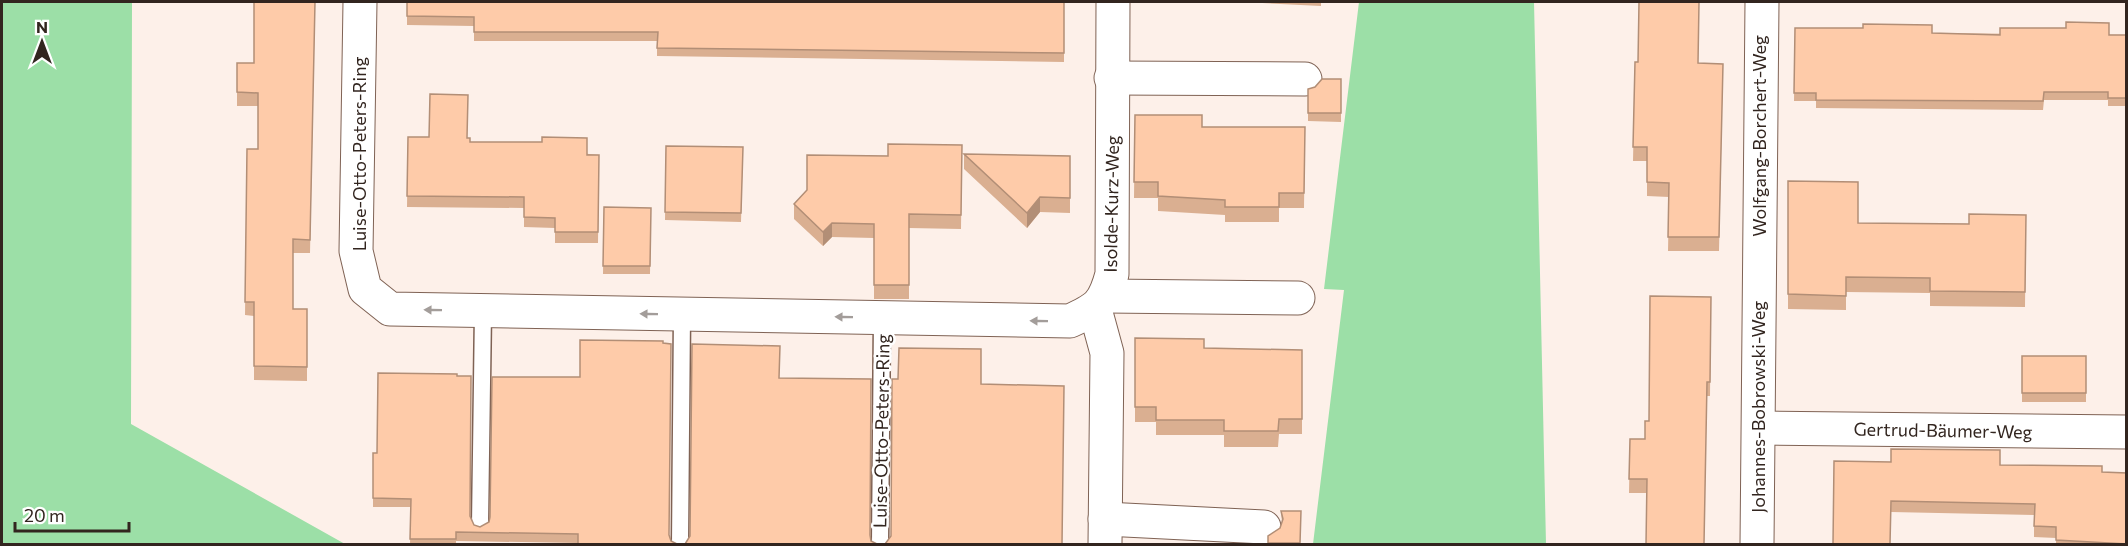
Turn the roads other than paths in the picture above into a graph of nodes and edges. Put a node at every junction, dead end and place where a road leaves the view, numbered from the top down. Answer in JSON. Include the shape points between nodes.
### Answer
{"nodes":[{"id":1,"x":360,"y":2,"type":"edge"},
{"id":2,"x":1113,"y":2,"type":"edge"},
{"id":3,"x":1761,"y":2,"type":"edge"},
{"id":4,"x":1111,"y":78,"type":"junction"},
{"id":5,"x":1305,"y":79,"type":"dead end"},
{"id":6,"x":1759,"y":270,"type":"joint"},
{"id":7,"x":1298,"y":298,"type":"dead end"},
{"id":8,"x":1100,"y":303,"type":"junction"},
{"id":9,"x":483,"y":311,"type":"junction"},
{"id":10,"x":682,"y":314,"type":"junction"},
{"id":11,"x":882,"y":318,"type":"junction"},
{"id":12,"x":1759,"y":428,"type":"junction"},
{"id":13,"x":2127,"y":432,"type":"edge"},
{"id":14,"x":480,"y":525,"type":"edge"},
{"id":15,"x":1264,"y":527,"type":"dead end"},
{"id":16,"x":1105,"y":532,"type":"edge"},
{"id":17,"x":680,"y":544,"type":"edge"},
{"id":18,"x":880,"y":544,"type":"edge"},
{"id":19,"x":1757,"y":544,"type":"edge"}],
"edges":[{"from":9,"to":1,"type":"street","name":"Luise-Otto-Peters-Ring","one_way":true,"via":[[390,309],[365,289],[356,252]]},
{"from":2,"to":4,"type":"street","name":"Isolde-Kurz-Weg"},
{"from":3,"to":6,"type":"street","name":"Wolfgang-Borchert-Weg"},
{"from":4,"to":5,"type":"street"},
{"from":4,"to":8,"type":"street","name":"Isolde-Kurz-Weg","via":[[1112,274]]},
{"from":6,"to":12,"type":"street","name":"Johannes-Bobrowski-Weg"},
{"from":7,"to":8,"type":"street"},
{"from":8,"to":11,"type":"street","name":"Luise-Otto-Peters-Ring","one_way":true,"via":[[1070,321]]},
{"from":8,"to":16,"type":"street","name":"Isolde-Kurz-Weg","via":[[1107,353]]},
{"from":10,"to":9,"type":"street","name":"Luise-Otto-Peters-Ring","one_way":true},
{"from":9,"to":14,"type":"lane"},
{"from":11,"to":10,"type":"street","name":"Luise-Otto-Peters-Ring","one_way":true},
{"from":10,"to":17,"type":"lane"},
{"from":11,"to":18,"type":"lane","name":"Luise-Otto-Peters-Ring"},
{"from":12,"to":13,"type":"street","name":"Gertrud-Bäumer-Weg"},
{"from":12,"to":19,"type":"street","name":"Johannes-Bobrowski-Weg"},
{"from":15,"to":16,"type":"street"}]}
